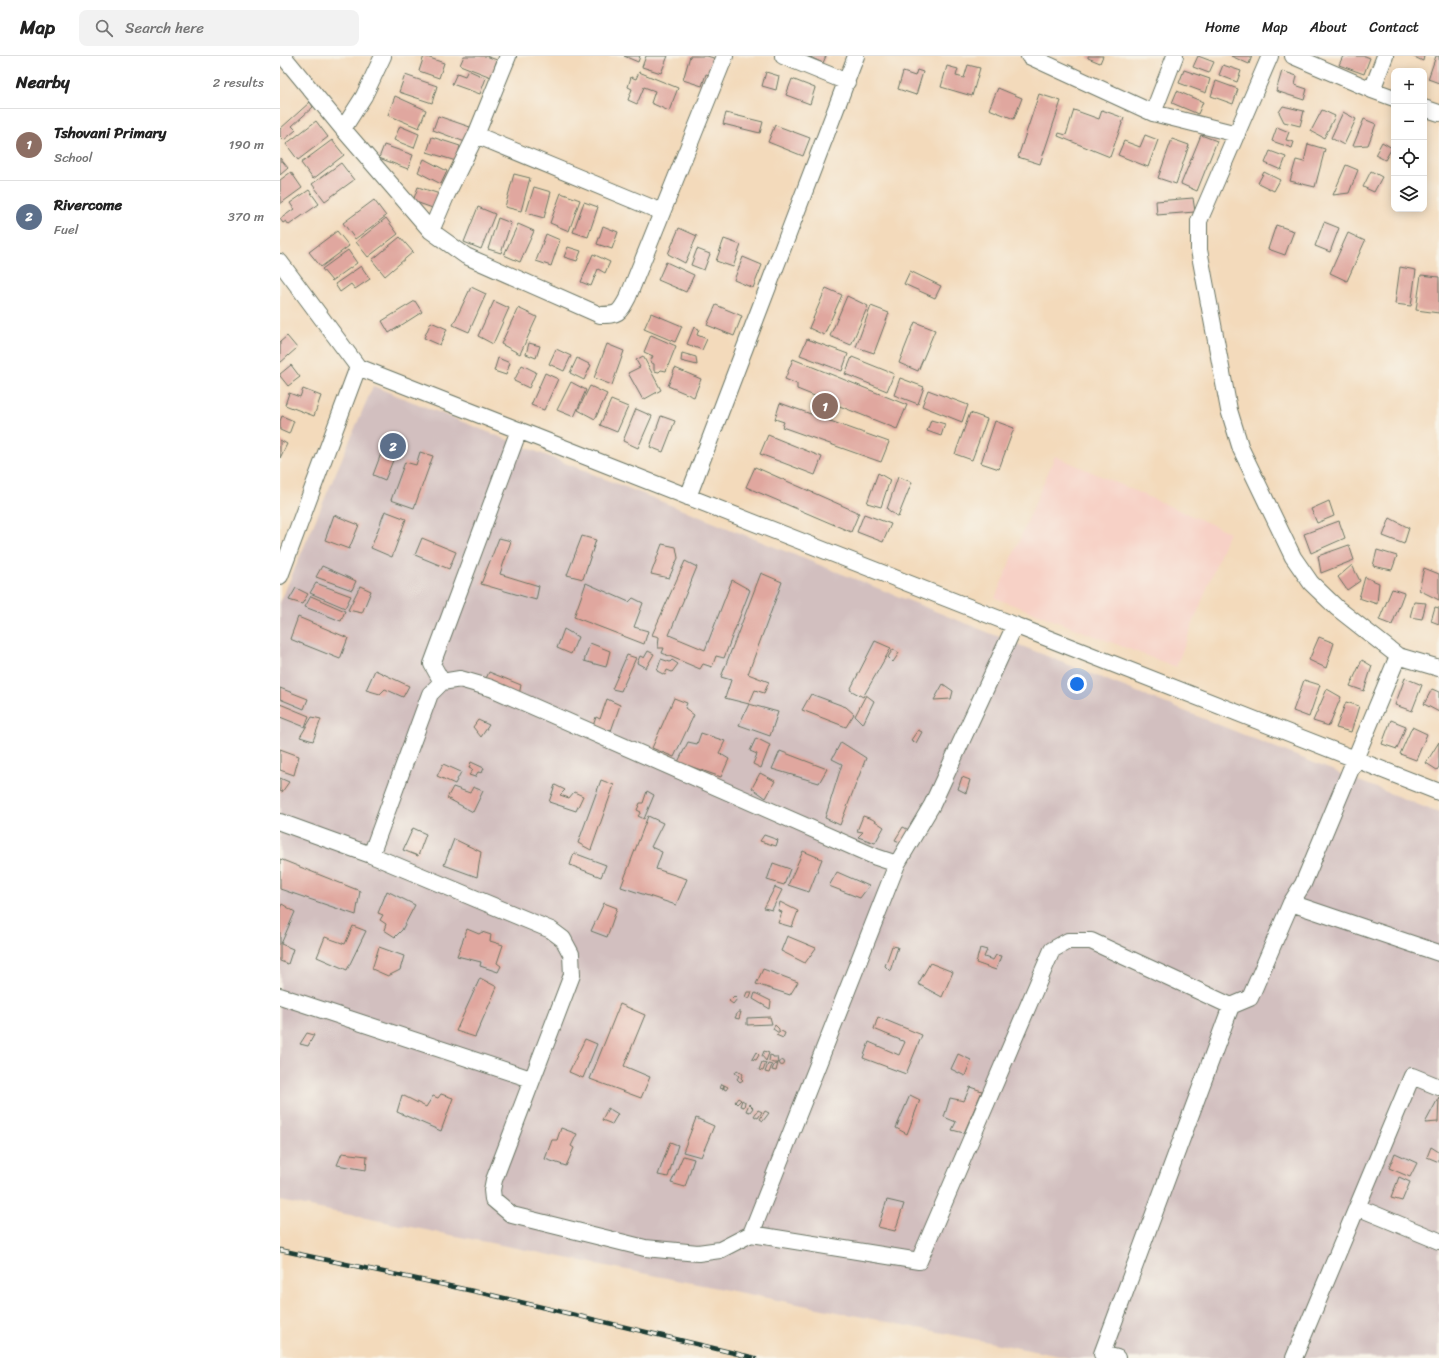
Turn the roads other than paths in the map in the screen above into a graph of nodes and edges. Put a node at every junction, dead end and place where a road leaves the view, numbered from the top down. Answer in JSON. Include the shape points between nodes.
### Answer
{"nodes":[{"id":1,"x":283,"y":56,"type":"edge"},
{"id":2,"x":383,"y":56,"type":"edge"},
{"id":3,"x":508,"y":56,"type":"edge"},
{"id":4,"x":725,"y":56,"type":"edge"},
{"id":5,"x":783,"y":56,"type":"edge"},
{"id":6,"x":856,"y":56,"type":"edge"},
{"id":7,"x":1029,"y":56,"type":"edge"},
{"id":8,"x":1175,"y":56,"type":"edge"},
{"id":9,"x":1270,"y":56,"type":"edge"},
{"id":10,"x":1293,"y":56,"type":"edge"},
{"id":11,"x":1385,"y":56,"type":"edge"},
{"id":12,"x":847,"y":82,"type":"junction"},
{"id":13,"x":1372,"y":90,"type":"junction"},
{"id":14,"x":1391,"y":97,"type":"edge"},
{"id":15,"x":1427,"y":109,"type":"edge"},
{"id":16,"x":1439,"y":113,"type":"edge"},
{"id":17,"x":1153,"y":114,"type":"junction"},
{"id":18,"x":343,"y":129,"type":"junction"},
{"id":19,"x":1237,"y":134,"type":"junction"},
{"id":20,"x":476,"y":135,"type":"junction"},
{"id":21,"x":662,"y":212,"type":"junction"},
{"id":22,"x":431,"y":231,"type":"junction"},
{"id":23,"x":280,"y":262,"type":"edge"},
{"id":24,"x":358,"y":367,"type":"junction"},
{"id":25,"x":519,"y":430,"type":"junction"},
{"id":26,"x":688,"y":497,"type":"junction"},
{"id":27,"x":280,"y":576,"type":"edge"},
{"id":28,"x":1015,"y":626,"type":"junction"},
{"id":29,"x":1398,"y":656,"type":"junction"},
{"id":30,"x":1439,"y":668,"type":"edge"},
{"id":31,"x":442,"y":682,"type":"junction"},
{"id":32,"x":1356,"y":758,"type":"junction"},
{"id":33,"x":1439,"y":792,"type":"edge"},
{"id":34,"x":280,"y":822,"type":"edge"},
{"id":35,"x":370,"y":855,"type":"junction"},
{"id":36,"x":897,"y":864,"type":"junction"},
{"id":37,"x":1291,"y":903,"type":"junction"},
{"id":38,"x":1439,"y":953,"type":"edge"},
{"id":39,"x":280,"y":996,"type":"edge"},
{"id":40,"x":1231,"y":1006,"type":"junction"},
{"id":41,"x":532,"y":1079,"type":"junction"},
{"id":42,"x":1439,"y":1087,"type":"edge"},
{"id":43,"x":1357,"y":1207,"type":"junction"},
{"id":44,"x":751,"y":1234,"type":"junction"},
{"id":45,"x":1439,"y":1241,"type":"edge"},
{"id":46,"x":1117,"y":1358,"type":"edge"},
{"id":47,"x":1294,"y":1358,"type":"edge"}],
"edges":[{"from":1,"to":18,"type":"street"},
{"from":2,"to":18,"type":"street","via":[[364,96]]},
{"from":3,"to":20,"type":"street"},
{"from":4,"to":21,"type":"street"},
{"from":5,"to":12,"type":"street"},
{"from":6,"to":12,"type":"street"},
{"from":7,"to":17,"type":"street"},
{"from":8,"to":17,"type":"street"},
{"from":9,"to":19,"type":"street"},
{"from":10,"to":13,"type":"street"},
{"from":11,"to":13,"type":"street"},
{"from":12,"to":26,"type":"street"},
{"from":13,"to":14,"type":"street"},
{"from":15,"to":16,"type":"street"},
{"from":17,"to":19,"type":"street"},
{"from":18,"to":22,"type":"street"},
{"from":19,"to":29,"type":"street","via":[[1199,221],[1199,250],[1229,410],[1241,449],[1293,557],[1311,583],[1337,608]]},
{"from":20,"to":21,"type":"street"},
{"from":20,"to":22,"type":"street"},
{"from":21,"to":22,"type":"street","via":[[628,297],[614,315],[600,315],[466,256]]},
{"from":23,"to":24,"type":"street"},
{"from":24,"to":25,"type":"street"},
{"from":24,"to":27,"type":"street"},
{"from":25,"to":26,"type":"street"},
{"from":25,"to":31,"type":"street","via":[[432,664]]},
{"from":26,"to":28,"type":"street"},
{"from":28,"to":32,"type":"street"},
{"from":28,"to":36,"type":"street","via":[[932,805]]},
{"from":29,"to":30,"type":"street"},
{"from":29,"to":32,"type":"street"},
{"from":31,"to":35,"type":"street","via":[[430,694]]},
{"from":31,"to":36,"type":"street","via":[[460,679],[491,688]]},
{"from":32,"to":33,"type":"street"},
{"from":32,"to":37,"type":"street","via":[[1303,884]]},
{"from":34,"to":35,"type":"street"},
{"from":35,"to":41,"type":"street","via":[[551,930],[563,939],[571,954],[572,975]]},
{"from":36,"to":44,"type":"street"},
{"from":37,"to":38,"type":"street"},
{"from":37,"to":40,"type":"street","via":[[1250,998]]},
{"from":39,"to":41,"type":"street"},
{"from":40,"to":44,"type":"street","via":[[1091,941],[1068,941],[1052,950],[919,1261]]},
{"from":40,"to":46,"type":"street","via":[[1102,1354]]},
{"from":41,"to":44,"type":"street","via":[[492,1190],[493,1199],[512,1215],[645,1248],[698,1253],[720,1250]]},
{"from":42,"to":43,"type":"street","via":[[1412,1076]]},
{"from":43,"to":45,"type":"street"},
{"from":43,"to":47,"type":"street"}]}
